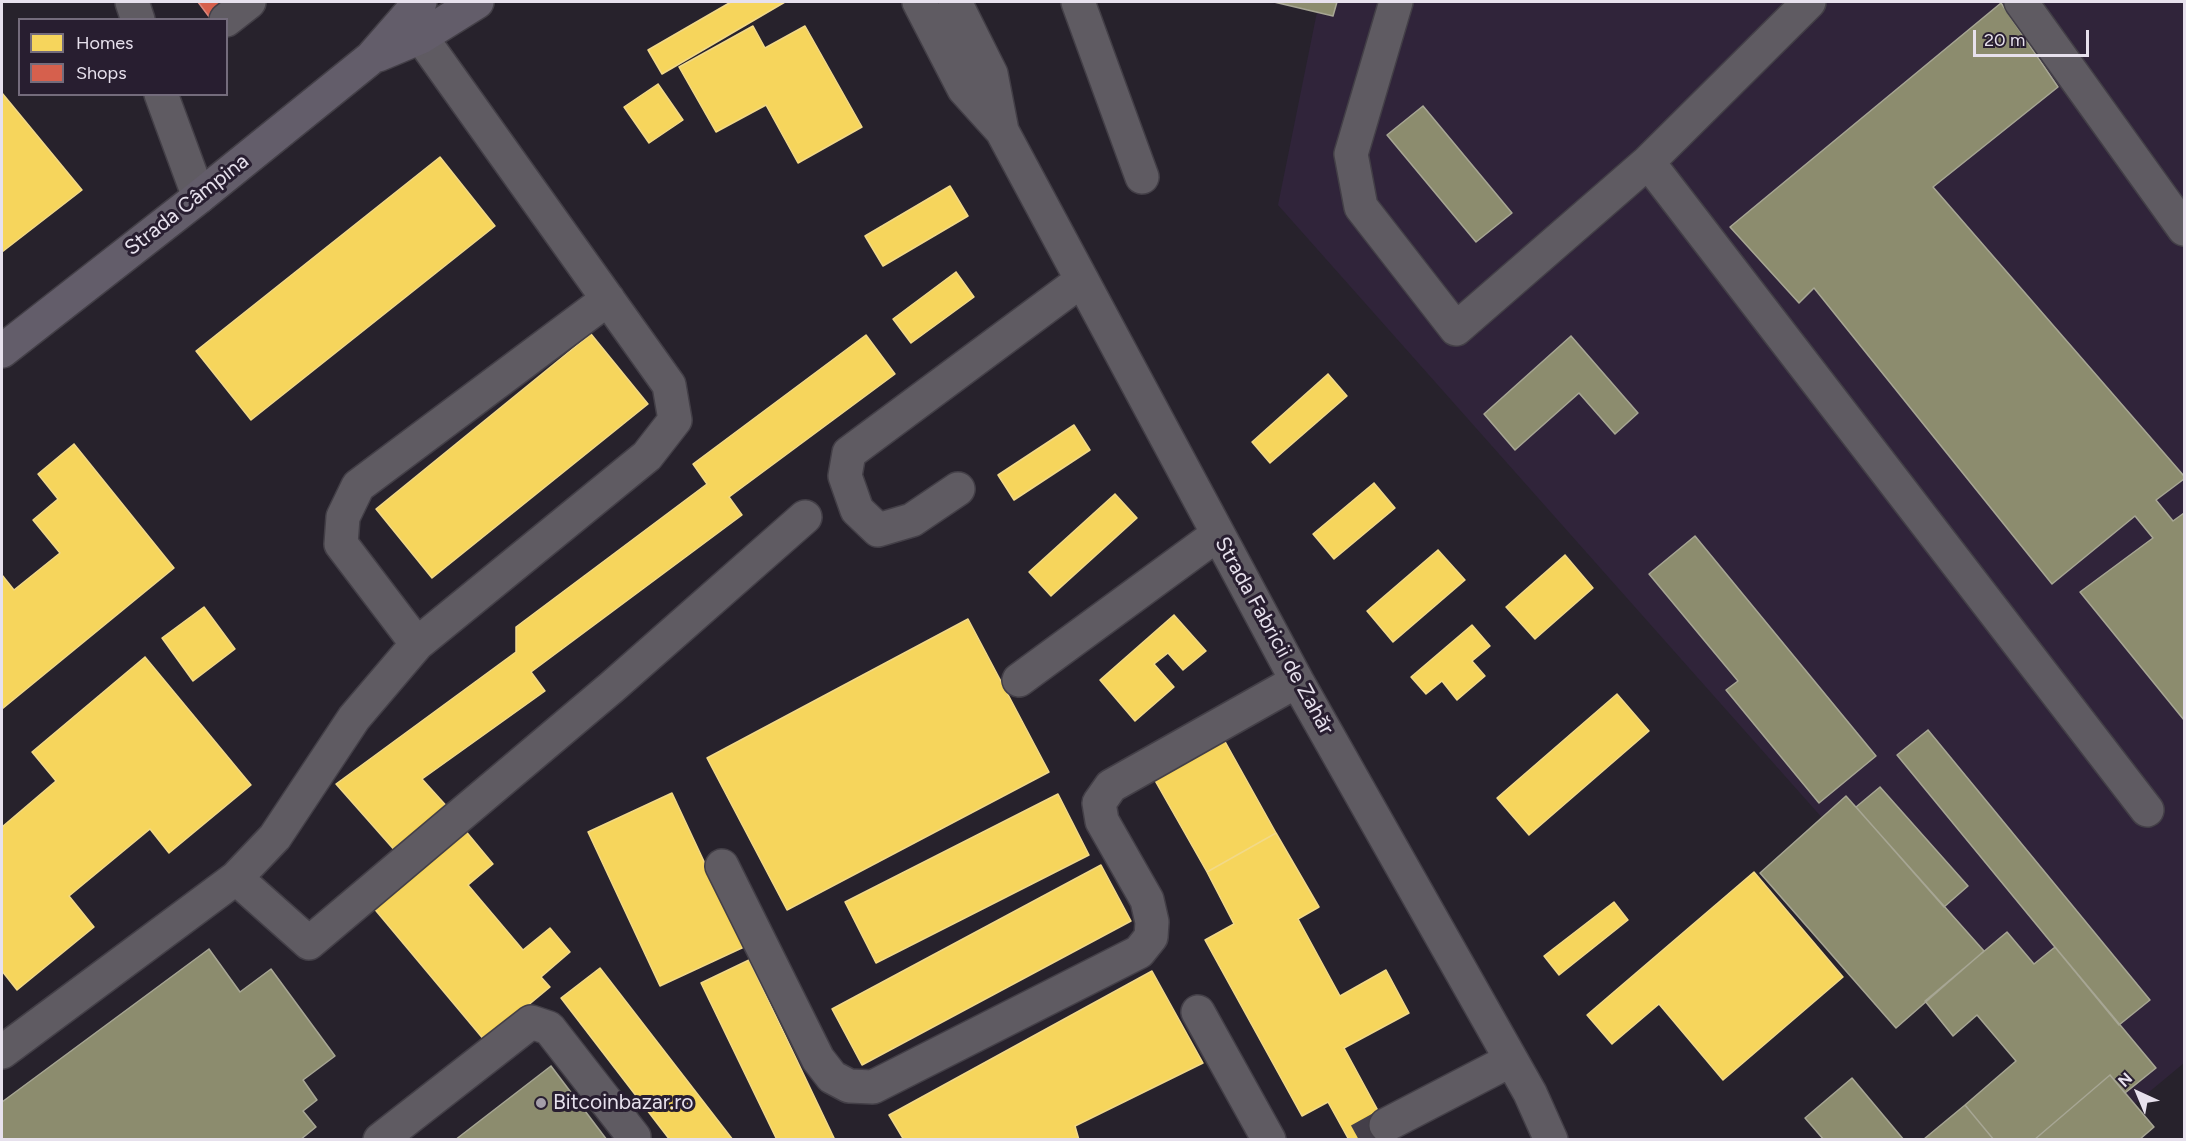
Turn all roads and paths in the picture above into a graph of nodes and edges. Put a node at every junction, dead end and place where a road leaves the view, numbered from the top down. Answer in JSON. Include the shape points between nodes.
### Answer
{"nodes":[{"id":1,"x":132,"y":2,"type":"edge"},
{"id":2,"x":249,"y":2,"type":"edge"},
{"id":3,"x":420,"y":2,"type":"edge"},
{"id":4,"x":477,"y":2,"type":"edge"},
{"id":5,"x":919,"y":2,"type":"edge"},
{"id":6,"x":955,"y":2,"type":"edge"},
{"id":7,"x":1078,"y":2,"type":"edge"},
{"id":8,"x":1396,"y":2,"type":"edge"},
{"id":9,"x":1809,"y":2,"type":"edge"},
{"id":10,"x":2021,"y":2,"type":"edge"},
{"id":11,"x":137,"y":18,"type":"edge"},
{"id":12,"x":228,"y":18,"type":"edge"},
{"id":13,"x":421,"y":37,"type":"junction"},
{"id":14,"x":371,"y":58,"type":"junction"},
{"id":15,"x":162,"y":96,"type":"edge"},
{"id":16,"x":1002,"y":131,"type":"junction"},
{"id":17,"x":1648,"y":162,"type":"junction"},
{"id":18,"x":1142,"y":177,"type":"dead end"},
{"id":19,"x":199,"y":197,"type":"junction"},
{"id":20,"x":2184,"y":229,"type":"edge"},
{"id":21,"x":1082,"y":280,"type":"junction"},
{"id":22,"x":608,"y":299,"type":"junction"},
{"id":23,"x":2,"y":351,"type":"edge"},
{"id":24,"x":958,"y":489,"type":"dead end"},
{"id":25,"x":805,"y":517,"type":"dead end"},
{"id":26,"x":1218,"y":534,"type":"junction"},
{"id":27,"x":417,"y":644,"type":"junction"},
{"id":28,"x":1019,"y":680,"type":"dead end"},
{"id":29,"x":1297,"y":681,"type":"junction"},
{"id":30,"x":2147,"y":810,"type":"dead end"},
{"id":31,"x":723,"y":866,"type":"dead end"},
{"id":32,"x":236,"y":878,"type":"junction"},
{"id":33,"x":1198,"y":1012,"type":"dead end"},
{"id":34,"x":2,"y":1052,"type":"edge"},
{"id":35,"x":1511,"y":1060,"type":"junction"},
{"id":36,"x":1386,"y":1125,"type":"tunnel mouth"},
{"id":37,"x":380,"y":1140,"type":"edge"},
{"id":38,"x":634,"y":1140,"type":"edge"},
{"id":39,"x":1269,"y":1140,"type":"edge"},
{"id":40,"x":1551,"y":1140,"type":"edge"}],
"edges":[{"from":1,"to":11,"type":"street"},
{"from":2,"to":12,"type":"street"},
{"from":3,"to":14,"type":"main road","name":"Strada Câmpina"},
{"from":4,"to":13,"type":"main road","name":"Strada Câmpina"},
{"from":5,"to":16,"type":"street","name":"Strada Fabricii de Zahăr","via":[[964,89]]},
{"from":6,"to":16,"type":"street","name":"Strada Fabricii de Zahăr","via":[[991,74]]},
{"from":7,"to":18,"type":"street"},
{"from":8,"to":17,"type":"street","via":[[1351,154],[1361,207],[1456,329]]},
{"from":9,"to":17,"type":"street"},
{"from":10,"to":20,"type":"street"},
{"from":13,"to":14,"type":"main road","name":"Strada Câmpina"},
{"from":13,"to":22,"type":"street"},
{"from":14,"to":19,"type":"main road","name":"Strada Câmpina"},
{"from":15,"to":19,"type":"street"},
{"from":16,"to":21,"type":"street","name":"Strada Fabricii de Zahăr"},
{"from":17,"to":30,"type":"street"},
{"from":19,"to":23,"type":"main road","name":"Strada Câmpina"},
{"from":21,"to":24,"type":"street","via":[[849,453],[845,476],[857,510],[878,530],[912,520]]},
{"from":21,"to":26,"type":"street","name":"Strada Fabricii de Zahăr"},
{"from":22,"to":27,"type":"street","via":[[669,385],[675,420],[647,456]]},
{"from":22,"to":27,"type":"street","via":[[358,486],[343,517],[341,544]]},
{"from":25,"to":32,"type":"street","via":[[621,680],[309,943]]},
{"from":26,"to":28,"type":"street"},
{"from":26,"to":29,"type":"street","name":"Strada Fabricii de Zahăr"},
{"from":27,"to":32,"type":"street","via":[[354,718],[274,837]]},
{"from":29,"to":31,"type":"street","via":[[1111,786],[1100,803],[1102,821],[1147,900],[1151,937],[1138,952],[873,1087],[849,1086],[832,1077],[818,1059]]},
{"from":29,"to":35,"type":"street","name":"Strada Fabricii de Zahăr"},
{"from":32,"to":34,"type":"street"},
{"from":33,"to":39,"type":"street"},
{"from":35,"to":36,"type":"street"},
{"from":35,"to":40,"type":"street","name":"Strada Fabricii de Zahăr"},
{"from":37,"to":38,"type":"street","via":[[531,1023],[549,1028]]}]}
